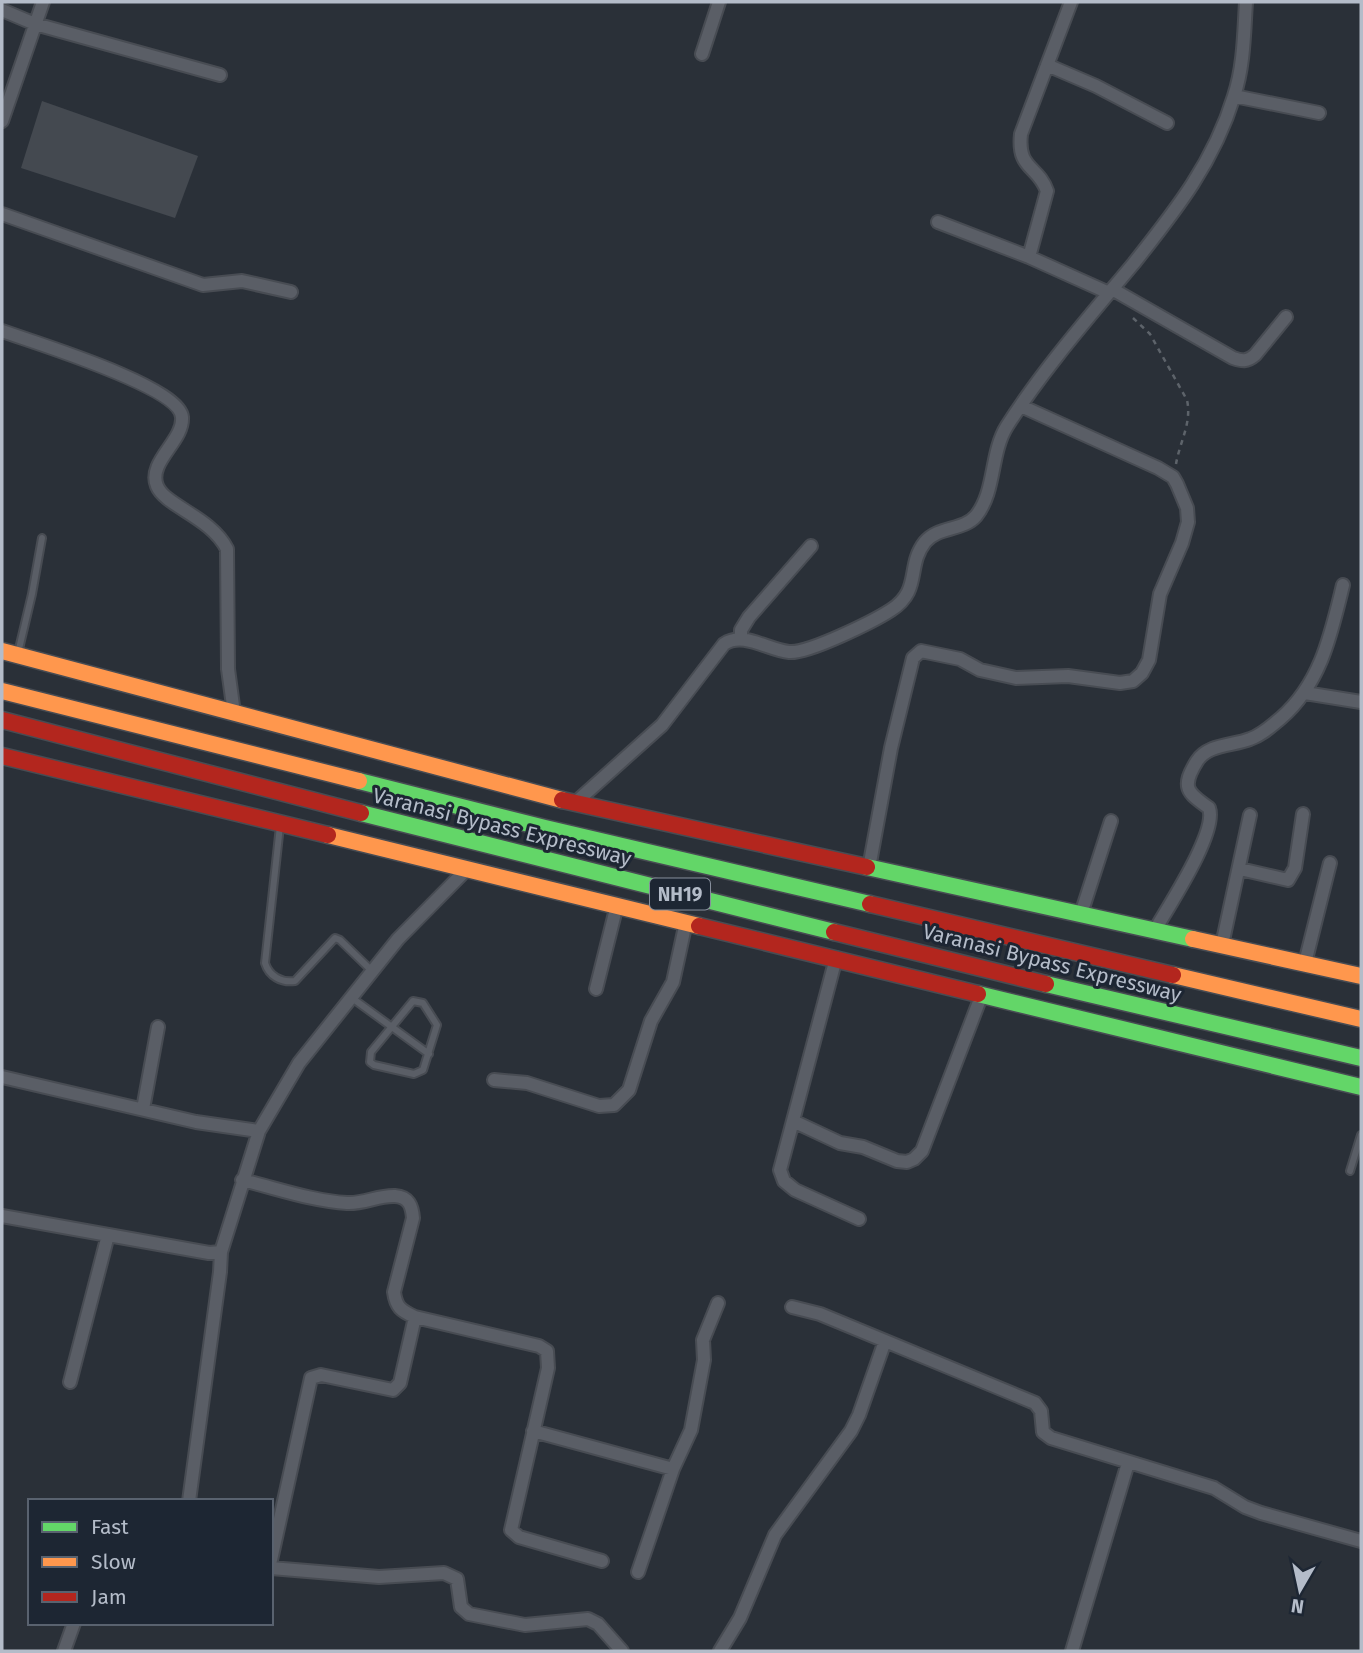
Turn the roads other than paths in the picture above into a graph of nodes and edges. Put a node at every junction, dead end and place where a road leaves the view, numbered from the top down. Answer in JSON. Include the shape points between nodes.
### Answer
{"nodes":[{"id":1,"x":43,"y":2,"type":"edge"},
{"id":2,"x":719,"y":2,"type":"edge"},
{"id":3,"x":1071,"y":2,"type":"edge"},
{"id":4,"x":1246,"y":2,"type":"edge"},
{"id":5,"x":2,"y":10,"type":"edge"},
{"id":6,"x":36,"y":24,"type":"junction"},
{"id":7,"x":702,"y":54,"type":"dead end"},
{"id":8,"x":1047,"y":65,"type":"junction"},
{"id":9,"x":220,"y":75,"type":"dead end"},
{"id":10,"x":1234,"y":96,"type":"junction"},
{"id":11,"x":1319,"y":113,"type":"dead end"},
{"id":12,"x":2,"y":121,"type":"edge"},
{"id":13,"x":1167,"y":123,"type":"dead end"},
{"id":14,"x":2,"y":214,"type":"edge"},
{"id":15,"x":938,"y":222,"type":"dead end"},
{"id":16,"x":1030,"y":257,"type":"junction"},
{"id":17,"x":291,"y":292,"type":"dead end"},
{"id":18,"x":1114,"y":292,"type":"junction"},
{"id":19,"x":1286,"y":317,"type":"dead end"},
{"id":20,"x":2,"y":331,"type":"edge"},
{"id":21,"x":1021,"y":407,"type":"junction"},
{"id":22,"x":42,"y":538,"type":"dead end"},
{"id":23,"x":811,"y":546,"type":"dead end"},
{"id":24,"x":1343,"y":585,"type":"dead end"},
{"id":25,"x":741,"y":639,"type":"junction"},
{"id":26,"x":10,"y":653,"type":"edge"},
{"id":27,"x":2,"y":691,"type":"edge"},
{"id":28,"x":1305,"y":693,"type":"junction"},
{"id":29,"x":1361,"y":702,"type":"edge"},
{"id":30,"x":234,"y":713,"type":"junction"},
{"id":31,"x":2,"y":720,"type":"edge"},
{"id":32,"x":2,"y":756,"type":"edge"},
{"id":33,"x":575,"y":803,"type":"junction"},
{"id":34,"x":1303,"y":814,"type":"dead end"},
{"id":35,"x":1250,"y":815,"type":"dead end"},
{"id":36,"x":1111,"y":821,"type":"dead end"},
{"id":37,"x":280,"y":824,"type":"junction"},
{"id":38,"x":1330,"y":863,"type":"dead end"},
{"id":39,"x":869,"y":868,"type":"junction"},
{"id":40,"x":467,"y":869,"type":"junction"},
{"id":41,"x":1240,"y":869,"type":"junction"},
{"id":42,"x":617,"y":905,"type":"junction"},
{"id":43,"x":1082,"y":914,"type":"junction"},
{"id":44,"x":685,"y":922,"type":"junction"},
{"id":45,"x":1155,"y":930,"type":"junction"},
{"id":46,"x":1222,"y":945,"type":"junction"},
{"id":47,"x":836,"y":958,"type":"junction"},
{"id":48,"x":1305,"y":963,"type":"junction"},
{"id":49,"x":372,"y":971,"type":"junction"},
{"id":50,"x":1361,"y":975,"type":"edge"},
{"id":51,"x":596,"y":989,"type":"dead end"},
{"id":52,"x":982,"y":994,"type":"junction"},
{"id":53,"x":351,"y":997,"type":"junction"},
{"id":54,"x":1361,"y":1019,"type":"edge"},
{"id":55,"x":390,"y":1026,"type":"junction"},
{"id":56,"x":158,"y":1027,"type":"dead end"},
{"id":57,"x":429,"y":1054,"type":"junction"},
{"id":58,"x":1361,"y":1058,"type":"edge"},
{"id":59,"x":2,"y":1077,"type":"edge"},
{"id":60,"x":494,"y":1080,"type":"dead end"},
{"id":61,"x":1361,"y":1087,"type":"edge"},
{"id":62,"x":143,"y":1109,"type":"junction"},
{"id":63,"x":793,"y":1121,"type":"junction"},
{"id":64,"x":259,"y":1131,"type":"junction"},
{"id":65,"x":1361,"y":1135,"type":"edge"},
{"id":66,"x":1350,"y":1171,"type":"dead end"},
{"id":67,"x":242,"y":1180,"type":"junction"},
{"id":68,"x":2,"y":1216,"type":"edge"},
{"id":69,"x":859,"y":1219,"type":"dead end"},
{"id":70,"x":108,"y":1235,"type":"junction"},
{"id":71,"x":221,"y":1252,"type":"junction"},
{"id":72,"x":718,"y":1303,"type":"dead end"},
{"id":73,"x":792,"y":1307,"type":"dead end"},
{"id":74,"x":415,"y":1317,"type":"junction"},
{"id":75,"x":886,"y":1341,"type":"junction"},
{"id":76,"x":70,"y":1382,"type":"dead end"},
{"id":77,"x":533,"y":1431,"type":"junction"},
{"id":78,"x":1128,"y":1463,"type":"junction"},
{"id":79,"x":673,"y":1469,"type":"junction"},
{"id":80,"x":188,"y":1499,"type":"edge"},
{"id":81,"x":1361,"y":1541,"type":"edge"},
{"id":82,"x":273,"y":1551,"type":"edge"},
{"id":83,"x":602,"y":1561,"type":"dead end"},
{"id":84,"x":273,"y":1568,"type":"edge"},
{"id":85,"x":638,"y":1572,"type":"dead end"},
{"id":86,"x":73,"y":1625,"type":"edge"},
{"id":87,"x":64,"y":1651,"type":"edge"},
{"id":88,"x":622,"y":1651,"type":"edge"},
{"id":89,"x":720,"y":1651,"type":"edge"},
{"id":90,"x":1072,"y":1651,"type":"edge"}],
"edges":[{"from":1,"to":6,"type":"street"},
{"from":2,"to":7,"type":"street"},
{"from":3,"to":8,"type":"street"},
{"from":4,"to":10,"type":"street","via":[[1241,71]]},
{"from":5,"to":6,"type":"street"},
{"from":6,"to":9,"type":"street"},
{"from":6,"to":12,"type":"street"},
{"from":8,"to":13,"type":"street"},
{"from":8,"to":16,"type":"street","via":[[1019,146],[1047,191]]},
{"from":10,"to":11,"type":"street"},
{"from":10,"to":18,"type":"street","via":[[1207,159],[1182,202]]},
{"from":14,"to":17,"type":"street","via":[[203,285],[242,281]]},
{"from":15,"to":16,"type":"street"},
{"from":16,"to":18,"type":"street"},
{"from":18,"to":19,"type":"street","via":[[1242,361],[1255,355]]},
{"from":18,"to":21,"type":"street"},
{"from":20,"to":30,"type":"street","via":[[136,379],[179,409],[180,427],[157,469],[156,484],[161,493],[209,525],[227,549],[228,669]]},
{"from":21,"to":25,"type":"street","via":[[997,448],[987,495],[976,516],[928,538],[919,551],[905,599],[811,649],[778,651]]},
{"from":21,"to":39,"type":"street","via":[[1173,477],[1188,522],[1160,594],[1151,653],[1142,673],[1127,683],[1081,676],[1024,679],[987,672],[960,659],[921,651],[916,654],[891,748]]},
{"from":22,"to":26,"type":"lane","via":[[33,594]]},
{"from":23,"to":25,"type":"street","via":[[748,617]]},
{"from":24,"to":28,"type":"street","via":[[1322,659]]},
{"from":25,"to":33,"type":"street","via":[[724,644],[662,725]]},
{"from":26,"to":30,"type":"main road"},
{"from":27,"to":54,"type":"main road","name":"Varanasi Bypass Expressway","number":"NH19","via":[[545,828]]},
{"from":28,"to":29,"type":"street"},
{"from":28,"to":45,"type":"street","via":[[1269,729],[1209,750],[1196,762],[1189,792],[1209,808],[1211,822]]},
{"from":30,"to":33,"type":"main road"},
{"from":31,"to":58,"type":"main road","name":"Varanasi Bypass Expressway","number":"NH19","via":[[586,871]]},
{"from":32,"to":37,"type":"main road"},
{"from":33,"to":39,"type":"main road"},
{"from":34,"to":41,"type":"street","via":[[1295,868],[1288,880]]},
{"from":35,"to":41,"type":"street"},
{"from":36,"to":43,"type":"street"},
{"from":37,"to":40,"type":"main road"},
{"from":37,"to":49,"type":"lane","via":[[265,963],[268,971],[295,981],[335,938]]},
{"from":38,"to":48,"type":"street"},
{"from":39,"to":43,"type":"main road"},
{"from":40,"to":42,"type":"main road"},
{"from":40,"to":49,"type":"street"},
{"from":41,"to":46,"type":"street"},
{"from":42,"to":44,"type":"main road"},
{"from":42,"to":51,"type":"street"},
{"from":43,"to":45,"type":"main road"},
{"from":44,"to":47,"type":"main road"},
{"from":44,"to":60,"type":"street","via":[[673,982],[654,1011],[632,1081],[620,1101],[608,1107],[527,1083]]},
{"from":45,"to":46,"type":"main road"},
{"from":46,"to":48,"type":"main road"},
{"from":47,"to":52,"type":"main road"},
{"from":47,"to":63,"type":"street"},
{"from":48,"to":50,"type":"main road"},
{"from":49,"to":53,"type":"street"},
{"from":52,"to":61,"type":"main road"},
{"from":52,"to":63,"type":"street","via":[[922,1151],[914,1159],[897,1161],[840,1143]]},
{"from":53,"to":55,"type":"lane"},
{"from":53,"to":64,"type":"street","via":[[299,1063]]},
{"from":55,"to":57,"type":"lane"},
{"from":55,"to":57,"type":"lane","via":[[409,1003],[423,1003],[437,1025]]},
{"from":55,"to":57,"type":"lane","via":[[371,1052],[374,1065],[419,1073]]},
{"from":56,"to":62,"type":"street"},
{"from":59,"to":62,"type":"street"},
{"from":62,"to":64,"type":"street"},
{"from":63,"to":69,"type":"street","via":[[780,1170],[784,1181],[794,1190]]},
{"from":64,"to":67,"type":"street"},
{"from":65,"to":66,"type":"lane"},
{"from":67,"to":71,"type":"street"},
{"from":67,"to":74,"type":"street","via":[[336,1202],[396,1196],[408,1200],[413,1218],[394,1292],[402,1311]]},
{"from":68,"to":70,"type":"street"},
{"from":70,"to":71,"type":"street"},
{"from":70,"to":76,"type":"street"},
{"from":71,"to":80,"type":"street"},
{"from":72,"to":79,"type":"street","via":[[705,1332],[694,1421]]},
{"from":73,"to":75,"type":"street"},
{"from":74,"to":77,"type":"street","via":[[547,1351],[548,1368]]},
{"from":74,"to":82,"type":"street","via":[[400,1383],[393,1390],[321,1375],[311,1378]]},
{"from":75,"to":78,"type":"street","via":[[1035,1403],[1047,1435]]},
{"from":75,"to":89,"type":"street","via":[[851,1431],[775,1535],[740,1618]]},
{"from":77,"to":79,"type":"street"},
{"from":77,"to":83,"type":"street","via":[[511,1530],[519,1538]]},
{"from":78,"to":81,"type":"street","via":[[1214,1488],[1261,1513]]},
{"from":78,"to":90,"type":"street"},
{"from":79,"to":85,"type":"street"},
{"from":84,"to":88,"type":"street","via":[[379,1577],[444,1573],[457,1579],[461,1607],[469,1614],[524,1625],[588,1619],[598,1623]]},
{"from":86,"to":87,"type":"street"}]}
